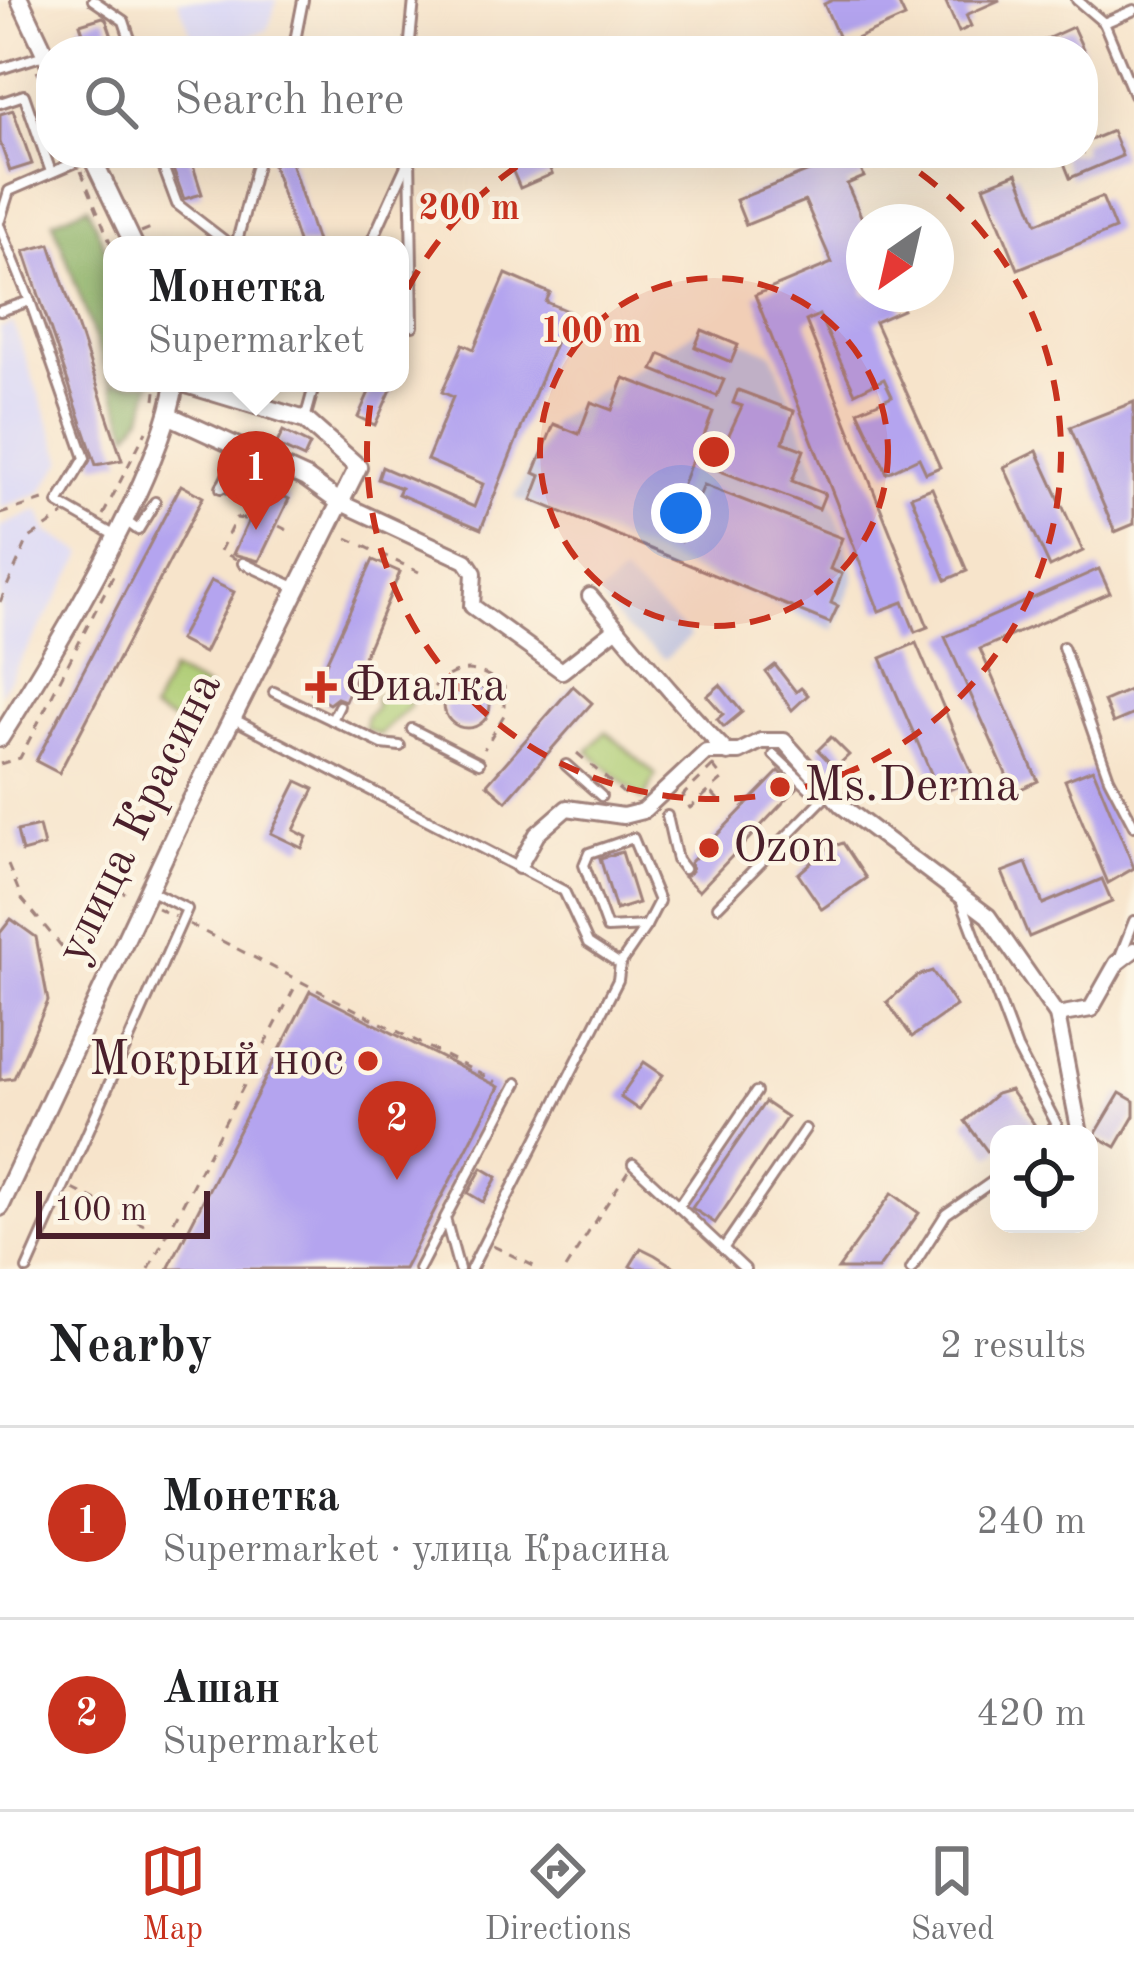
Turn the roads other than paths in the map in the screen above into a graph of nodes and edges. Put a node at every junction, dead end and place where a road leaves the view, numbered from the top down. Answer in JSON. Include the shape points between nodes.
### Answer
{"nodes":[{"id":1,"x":20,"y":0,"type":"edge"},
{"id":2,"x":93,"y":0,"type":"edge"},
{"id":3,"x":302,"y":0,"type":"edge"},
{"id":4,"x":414,"y":0,"type":"edge"},
{"id":5,"x":1077,"y":0,"type":"edge"},
{"id":6,"x":1134,"y":10,"type":"edge"},
{"id":7,"x":1104,"y":23,"type":"junction"},
{"id":8,"x":37,"y":36,"type":"edge"},
{"id":9,"x":129,"y":36,"type":"edge"},
{"id":10,"x":296,"y":36,"type":"edge"},
{"id":11,"x":410,"y":36,"type":"edge"},
{"id":12,"x":36,"y":62,"type":"edge"},
{"id":13,"x":0,"y":69,"type":"edge"},
{"id":14,"x":1134,"y":95,"type":"edge"},
{"id":15,"x":0,"y":103,"type":"edge"},
{"id":16,"x":36,"y":129,"type":"edge"},
{"id":17,"x":50,"y":168,"type":"edge"},
{"id":18,"x":60,"y":168,"type":"edge"},
{"id":19,"x":93,"y":168,"type":"edge"},
{"id":20,"x":164,"y":168,"type":"edge"},
{"id":21,"x":256,"y":168,"type":"edge"},
{"id":22,"x":404,"y":168,"type":"edge"},
{"id":23,"x":410,"y":168,"type":"edge"},
{"id":24,"x":51,"y":172,"type":"junction"},
{"id":25,"x":0,"y":223,"type":"edge"},
{"id":26,"x":135,"y":236,"type":"edge"},
{"id":27,"x":221,"y":236,"type":"edge"},
{"id":28,"x":236,"y":236,"type":"edge"},
{"id":29,"x":374,"y":236,"type":"edge"},
{"id":30,"x":30,"y":301,"type":"junction"},
{"id":31,"x":0,"y":311,"type":"edge"},
{"id":32,"x":413,"y":326,"type":"dead end"},
{"id":33,"x":177,"y":392,"type":"edge"},
{"id":34,"x":210,"y":392,"type":"edge"},
{"id":35,"x":313,"y":392,"type":"edge"},
{"id":36,"x":170,"y":416,"type":"junction"},
{"id":37,"x":305,"y":420,"type":"junction"},
{"id":38,"x":233,"y":478,"type":"dead end"},
{"id":39,"x":238,"y":492,"type":"road end"},
{"id":40,"x":154,"y":502,"type":"dead end"},
{"id":41,"x":339,"y":502,"type":"junction"},
{"id":42,"x":118,"y":526,"type":"junction"},
{"id":43,"x":243,"y":562,"type":"road end"},
{"id":44,"x":297,"y":588,"type":"junction"},
{"id":45,"x":590,"y":596,"type":"dead end"},
{"id":46,"x":617,"y":628,"type":"junction"},
{"id":47,"x":1063,"y":647,"type":"dead end"},
{"id":48,"x":274,"y":692,"type":"dead end"},
{"id":49,"x":339,"y":706,"type":"dead end"},
{"id":50,"x":232,"y":718,"type":"junction"},
{"id":51,"x":332,"y":720,"type":"junction"},
{"id":52,"x":412,"y":729,"type":"dead end"},
{"id":53,"x":0,"y":738,"type":"edge"},
{"id":54,"x":400,"y":746,"type":"dead end"},
{"id":55,"x":728,"y":753,"type":"junction"},
{"id":56,"x":774,"y":755,"type":"dead end"},
{"id":57,"x":479,"y":763,"type":"dead end"},
{"id":58,"x":566,"y":765,"type":"dead end"},
{"id":59,"x":601,"y":796,"type":"dead end"},
{"id":60,"x":825,"y":796,"type":"junction"},
{"id":61,"x":667,"y":816,"type":"dead end"},
{"id":62,"x":1134,"y":826,"type":"edge"},
{"id":63,"x":519,"y":866,"type":"junction"},
{"id":64,"x":684,"y":869,"type":"dead end"},
{"id":65,"x":145,"y":895,"type":"junction"},
{"id":66,"x":960,"y":897,"type":"junction"},
{"id":67,"x":718,"y":907,"type":"dead end"},
{"id":68,"x":1134,"y":921,"type":"edge"},
{"id":69,"x":646,"y":926,"type":"junction"},
{"id":70,"x":1134,"y":950,"type":"edge"},
{"id":71,"x":1117,"y":962,"type":"junction"},
{"id":72,"x":620,"y":964,"type":"junction"},
{"id":73,"x":1057,"y":1015,"type":"junction"},
{"id":74,"x":517,"y":1083,"type":"dead end"},
{"id":75,"x":756,"y":1092,"type":"dead end"},
{"id":76,"x":1057,"y":1125,"type":"edge"},
{"id":77,"x":1078,"y":1125,"type":"edge"},
{"id":78,"x":805,"y":1129,"type":"dead end"},
{"id":79,"x":632,"y":1164,"type":"road end"},
{"id":80,"x":990,"y":1183,"type":"edge"},
{"id":81,"x":0,"y":1207,"type":"edge"},
{"id":82,"x":678,"y":1207,"type":"junction"},
{"id":83,"x":446,"y":1218,"type":"junction"},
{"id":84,"x":723,"y":1249,"type":"junction"},
{"id":85,"x":463,"y":1268,"type":"edge"},
{"id":86,"x":27,"y":1269,"type":"edge"},
{"id":87,"x":419,"y":1269,"type":"edge"},
{"id":88,"x":745,"y":1269,"type":"edge"},
{"id":89,"x":911,"y":1269,"type":"edge"}],
"edges":[{"from":1,"to":8,"type":"street"},
{"from":2,"to":9,"type":"lane","via":[[124,21]]},
{"from":3,"to":10,"type":"lane"},
{"from":4,"to":11,"type":"lane"},
{"from":5,"to":7,"type":"lane"},
{"from":6,"to":7,"type":"lane"},
{"from":7,"to":14,"type":"lane"},
{"from":12,"to":13,"type":"lane"},
{"from":15,"to":16,"type":"lane","via":[[24,95]]},
{"from":17,"to":24,"type":"lane"},
{"from":18,"to":24,"type":"lane"},
{"from":19,"to":26,"type":"street"},
{"from":20,"to":27,"type":"lane","via":[[177,204]]},
{"from":21,"to":28,"type":"lane"},
{"from":22,"to":29,"type":"lane"},
{"from":23,"to":32,"type":"lane"},
{"from":24,"to":25,"type":"lane","via":[[9,190]]},
{"from":25,"to":30,"type":"lane"},
{"from":30,"to":31,"type":"lane"},
{"from":30,"to":42,"type":"lane","via":[[85,458],[58,503]]},
{"from":33,"to":36,"type":"street"},
{"from":34,"to":37,"type":"street"},
{"from":35,"to":37,"type":"lane"},
{"from":36,"to":41,"type":"street","via":[[306,478]]},
{"from":36,"to":42,"type":"street"},
{"from":37,"to":41,"type":"street","name":"улица Красина","via":[[358,467]]},
{"from":38,"to":39,"type":"lane","via":[[221,486]]},
{"from":40,"to":42,"type":"lane","via":[[138,530]]},
{"from":41,"to":44,"type":"street","name":"улица Красина"},
{"from":41,"to":46,"type":"street","via":[[466,561],[474,573],[472,606],[562,671]]},
{"from":42,"to":53,"type":"street"},
{"from":43,"to":44,"type":"lane"},
{"from":44,"to":50,"type":"street","name":"улица Красина"},
{"from":45,"to":46,"type":"street"},
{"from":46,"to":55,"type":"street"},
{"from":47,"to":62,"type":"lane"},
{"from":48,"to":51,"type":"lane"},
{"from":49,"to":51,"type":"lane"},
{"from":50,"to":63,"type":"lane"},
{"from":50,"to":65,"type":"street","name":"улица Красина"},
{"from":51,"to":54,"type":"lane"},
{"from":52,"to":57,"type":"lane"},
{"from":55,"to":60,"type":"street","via":[[784,741]]},
{"from":55,"to":63,"type":"street","via":[[697,757],[643,811],[560,812]]},
{"from":56,"to":60,"type":"lane"},
{"from":58,"to":59,"type":"lane"},
{"from":60,"to":66,"type":"street"},
{"from":60,"to":67,"type":"lane"},
{"from":61,"to":64,"type":"lane"},
{"from":63,"to":72,"type":"lane","via":[[564,891],[588,943]]},
{"from":65,"to":81,"type":"street","name":"улица Красина"},
{"from":65,"to":86,"type":"lane","via":[[187,909]]},
{"from":66,"to":73,"type":"street","via":[[988,916]]},
{"from":66,"to":76,"type":"lane","via":[[1017,1048]]},
{"from":68,"to":71,"type":"lane"},
{"from":69,"to":69,"type":"lane","via":[[607,928],[584,865],[589,853],[633,838],[640,845],[659,902]]},
{"from":69,"to":72,"type":"lane"},
{"from":70,"to":71,"type":"street"},
{"from":71,"to":73,"type":"street","via":[[1091,1009]]},
{"from":72,"to":85,"type":"lane"},
{"from":73,"to":77,"type":"street"},
{"from":74,"to":83,"type":"lane"},
{"from":75,"to":82,"type":"lane"},
{"from":78,"to":84,"type":"lane"},
{"from":79,"to":82,"type":"lane"},
{"from":80,"to":89,"type":"lane","via":[[946,1214]]},
{"from":82,"to":84,"type":"lane"},
{"from":83,"to":85,"type":"lane"},
{"from":83,"to":87,"type":"lane"},
{"from":84,"to":88,"type":"lane"}]}
